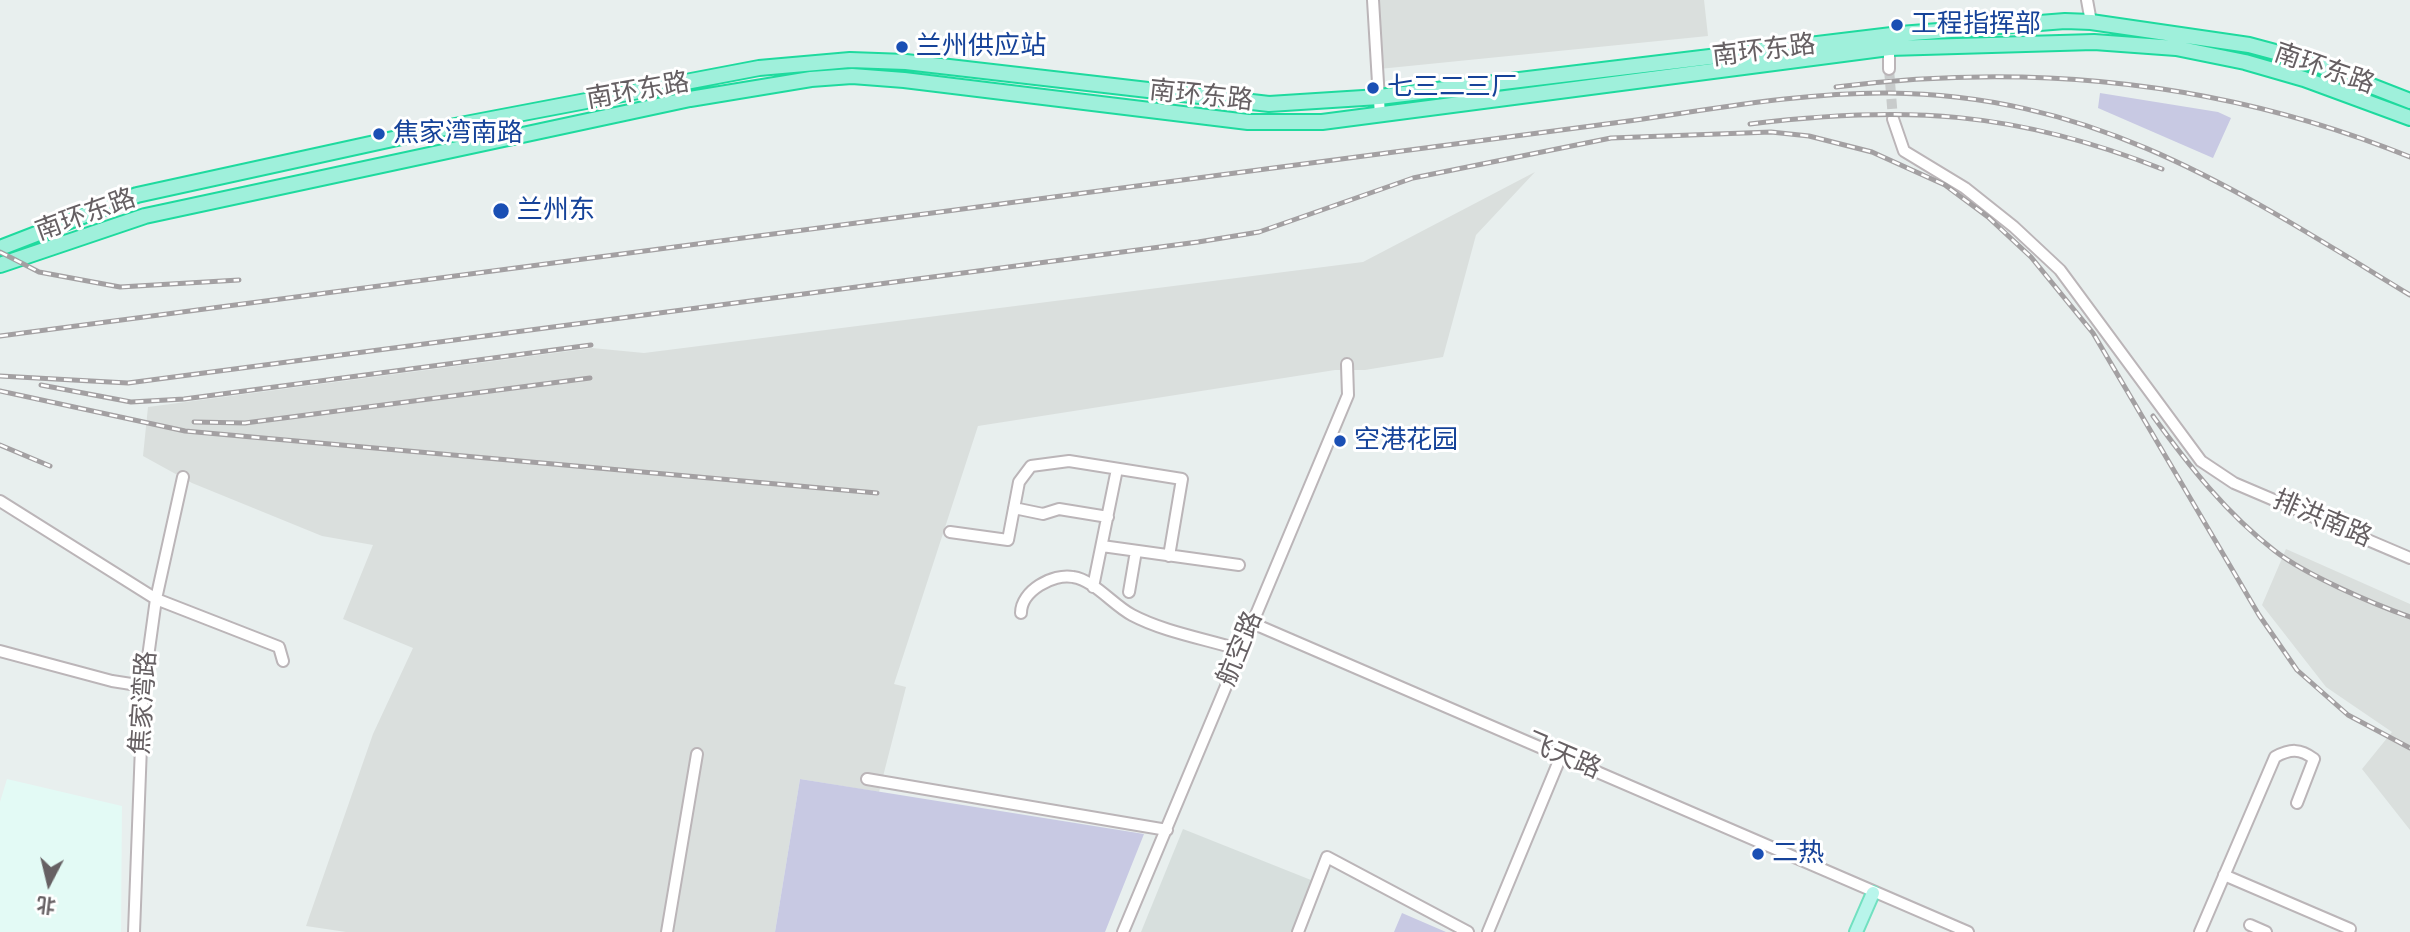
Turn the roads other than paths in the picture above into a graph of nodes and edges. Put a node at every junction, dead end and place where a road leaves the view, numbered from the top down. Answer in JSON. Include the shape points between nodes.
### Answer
{"nodes":[{"id":1,"x":1373,"y":0,"type":"edge"},
{"id":2,"x":2087,"y":0,"type":"edge"},
{"id":3,"x":2091,"y":22,"type":"junction"},
{"id":4,"x":1889,"y":48,"type":"junction"},
{"id":5,"x":1889,"y":69,"type":"tunnel mouth"},
{"id":6,"x":1379,"y":97,"type":"junction"},
{"id":7,"x":2410,"y":101,"type":"edge"},
{"id":8,"x":1380,"y":116,"type":"junction"},
{"id":9,"x":2410,"y":118,"type":"edge"},
{"id":10,"x":1893,"y":119,"type":"tunnel mouth"},
{"id":11,"x":433,"y":130,"type":"junction"},
{"id":12,"x":439,"y":150,"type":"junction"},
{"id":13,"x":0,"y":248,"type":"edge"},
{"id":14,"x":0,"y":265,"type":"edge"},
{"id":15,"x":1347,"y":364,"type":"dead end"},
{"id":16,"x":1117,"y":470,"type":"junction"},
{"id":17,"x":183,"y":477,"type":"dead end"},
{"id":18,"x":0,"y":502,"type":"edge"},
{"id":19,"x":1014,"y":508,"type":"junction"},
{"id":20,"x":1108,"y":517,"type":"junction"},
{"id":21,"x":950,"y":532,"type":"dead end"},
{"id":22,"x":1102,"y":546,"type":"junction"},
{"id":23,"x":1136,"y":551,"type":"junction"},
{"id":24,"x":1169,"y":556,"type":"junction"},
{"id":25,"x":2410,"y":558,"type":"edge"},
{"id":26,"x":1239,"y":565,"type":"dead end"},
{"id":27,"x":1093,"y":587,"type":"junction"},
{"id":28,"x":1129,"y":592,"type":"dead end"},
{"id":29,"x":156,"y":598,"type":"junction"},
{"id":30,"x":1021,"y":613,"type":"dead end"},
{"id":31,"x":1252,"y":623,"type":"junction"},
{"id":32,"x":1241,"y":650,"type":"junction"},
{"id":33,"x":0,"y":651,"type":"edge"},
{"id":34,"x":283,"y":661,"type":"dead end"},
{"id":35,"x":144,"y":686,"type":"junction"},
{"id":36,"x":697,"y":754,"type":"dead end"},
{"id":37,"x":1561,"y":756,"type":"junction"},
{"id":38,"x":867,"y":779,"type":"dead end"},
{"id":39,"x":2297,"y":803,"type":"dead end"},
{"id":40,"x":1167,"y":830,"type":"junction"},
{"id":41,"x":2224,"y":875,"type":"junction"},
{"id":42,"x":1873,"y":893,"type":"junction"},
{"id":43,"x":2250,"y":925,"type":"dead end"},
{"id":44,"x":134,"y":932,"type":"edge"},
{"id":45,"x":667,"y":932,"type":"edge"},
{"id":46,"x":1122,"y":932,"type":"edge"},
{"id":47,"x":1298,"y":932,"type":"edge"},
{"id":48,"x":1468,"y":932,"type":"edge"},
{"id":49,"x":1488,"y":932,"type":"edge"},
{"id":50,"x":1856,"y":932,"type":"edge"},
{"id":51,"x":1968,"y":932,"type":"edge"},
{"id":52,"x":2200,"y":932,"type":"edge"},
{"id":53,"x":2266,"y":932,"type":"edge"},
{"id":54,"x":2349,"y":932,"type":"edge"}],
"edges":[{"from":1,"to":6,"type":"street"},
{"from":2,"to":3,"type":"street"},
{"from":3,"to":6,"type":"highway","name":"南环东路","via":[[1900,34]]},
{"from":3,"to":7,"type":"highway","name":"南环东路","via":[[2249,45],[2305,60]]},
{"from":4,"to":5,"type":"street"},
{"from":4,"to":8,"type":"highway","name":"南环东路"},
{"from":4,"to":9,"type":"highway","name":"南环东路","via":[[2094,42],[2176,48],[2304,79]]},
{"from":6,"to":8,"type":"street"},
{"from":6,"to":11,"type":"highway","name":"南环东路","via":[[1269,104],[906,62],[850,60],[759,68]]},
{"from":8,"to":12,"type":"highway","name":"南环东路","via":[[1248,122],[852,76],[757,86]]},
{"from":10,"to":25,"type":"street","name":"排洪南路","via":[[1905,151],[1965,188],[2060,270],[2201,461],[2234,483]]},
{"from":11,"to":12,"type":"highway"},
{"from":11,"to":13,"type":"highway","name":"南环东路","via":[[137,195]]},
{"from":12,"to":14,"type":"highway","name":"南环东路","via":[[145,216]]},
{"from":15,"to":31,"type":"street","name":"航空路","via":[[1348,395]]},
{"from":16,"to":19,"type":"street","via":[[1069,461],[1031,466],[1019,482]]},
{"from":16,"to":20,"type":"street"},
{"from":16,"to":24,"type":"street","via":[[1182,479]]},
{"from":17,"to":29,"type":"street","name":"焦家湾路"},
{"from":18,"to":29,"type":"street"},
{"from":19,"to":20,"type":"street"},
{"from":19,"to":21,"type":"street","via":[[1008,540]]},
{"from":20,"to":22,"type":"street"},
{"from":22,"to":23,"type":"street"},
{"from":22,"to":27,"type":"street"},
{"from":23,"to":24,"type":"street"},
{"from":23,"to":28,"type":"street"},
{"from":24,"to":26,"type":"street"},
{"from":27,"to":30,"type":"street","via":[[1076,577],[1053,578],[1026,598]]},
{"from":27,"to":32,"type":"street","via":[[1135,616]]},
{"from":29,"to":34,"type":"street","via":[[279,647]]},
{"from":29,"to":35,"type":"street","name":"焦家湾路"},
{"from":31,"to":32,"type":"street","name":"航空路"},
{"from":31,"to":37,"type":"street","name":"飞天路"},
{"from":32,"to":40,"type":"street","name":"航空路"},
{"from":33,"to":35,"type":"street"},
{"from":35,"to":44,"type":"street","name":"焦家湾路"},
{"from":36,"to":45,"type":"street"},
{"from":37,"to":42,"type":"street","name":"飞天路"},
{"from":37,"to":49,"type":"street"},
{"from":38,"to":40,"type":"street"},
{"from":39,"to":41,"type":"street","via":[[2314,759],[2287,750],[2275,757]]},
{"from":40,"to":46,"type":"street","name":"航空路"},
{"from":41,"to":52,"type":"street"},
{"from":41,"to":54,"type":"street"},
{"from":42,"to":50,"type":"main road"},
{"from":42,"to":51,"type":"street"},
{"from":43,"to":53,"type":"street"},
{"from":47,"to":48,"type":"street","via":[[1327,857]]}]}
